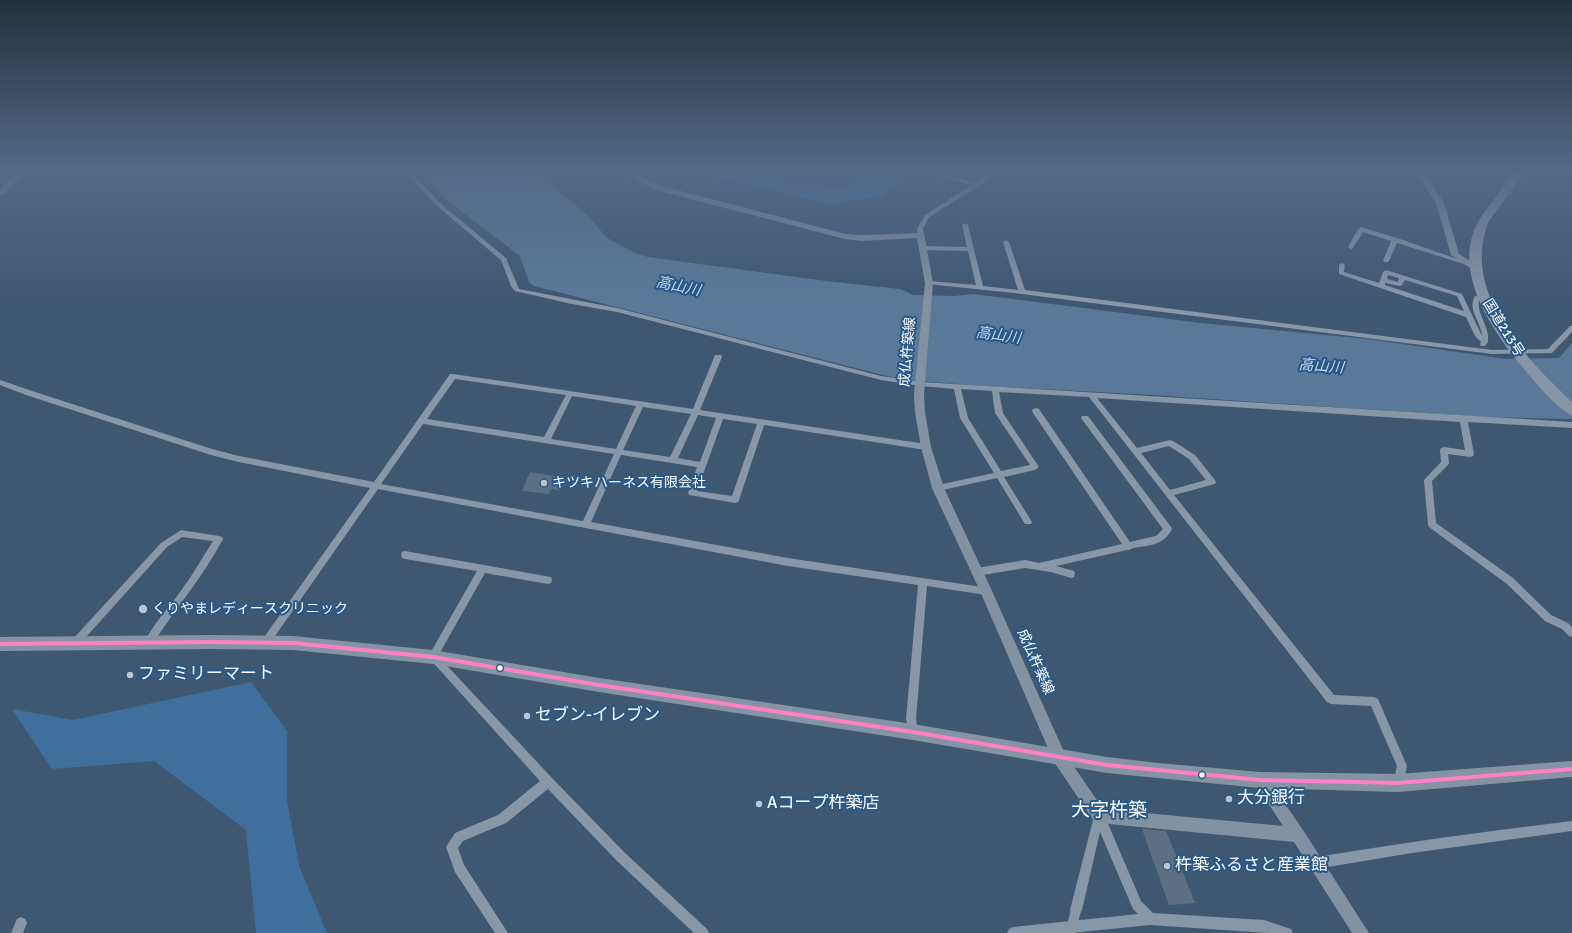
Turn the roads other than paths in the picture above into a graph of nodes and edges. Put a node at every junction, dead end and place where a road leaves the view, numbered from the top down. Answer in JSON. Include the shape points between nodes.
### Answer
{"nodes":[{"id":1,"x":447,"y":213,"type":"edge"},
{"id":2,"x":753,"y":213,"type":"edge"},
{"id":3,"x":933,"y":213,"type":"edge"},
{"id":4,"x":1443,"y":213,"type":"edge"},
{"id":5,"x":1491,"y":213,"type":"edge"},
{"id":6,"x":965,"y":225,"type":"dead end"},
{"id":7,"x":922,"y":235,"type":"junction"},
{"id":8,"x":1395,"y":239,"type":"junction"},
{"id":9,"x":1006,"y":242,"type":"dead end"},
{"id":10,"x":1351,"y":247,"type":"dead end"},
{"id":11,"x":924,"y":248,"type":"junction"},
{"id":12,"x":971,"y":249,"type":"junction"},
{"id":13,"x":1386,"y":261,"type":"dead end"},
{"id":14,"x":1342,"y":265,"type":"dead end"},
{"id":15,"x":1476,"y":268,"type":"junction"},
{"id":16,"x":929,"y":283,"type":"junction"},
{"id":17,"x":1382,"y":283,"type":"junction"},
{"id":18,"x":980,"y":288,"type":"junction"},
{"id":19,"x":1022,"y":292,"type":"junction"},
{"id":20,"x":1485,"y":299,"type":"junction"},
{"id":21,"x":1468,"y":315,"type":"junction"},
{"id":22,"x":1572,"y":328,"type":"edge"},
{"id":23,"x":1485,"y":342,"type":"junction"},
{"id":24,"x":1476,"y":349,"type":"junction"},
{"id":25,"x":1517,"y":352,"type":"junction"},
{"id":26,"x":718,"y":357,"type":"dead end"},
{"id":27,"x":0,"y":382,"type":"edge"},
{"id":28,"x":920,"y":384,"type":"junction"},
{"id":29,"x":957,"y":386,"type":"junction"},
{"id":30,"x":995,"y":389,"type":"junction"},
{"id":31,"x":570,"y":394,"type":"junction"},
{"id":32,"x":1091,"y":395,"type":"junction"},
{"id":33,"x":640,"y":405,"type":"junction"},
{"id":34,"x":1572,"y":410,"type":"edge"},
{"id":35,"x":1036,"y":411,"type":"dead end"},
{"id":36,"x":695,"y":413,"type":"junction"},
{"id":37,"x":720,"y":417,"type":"junction"},
{"id":38,"x":1085,"y":418,"type":"dead end"},
{"id":39,"x":1464,"y":420,"type":"junction"},
{"id":40,"x":422,"y":421,"type":"junction"},
{"id":41,"x":761,"y":423,"type":"junction"},
{"id":42,"x":1572,"y":425,"type":"edge"},
{"id":43,"x":546,"y":441,"type":"junction"},
{"id":44,"x":926,"y":447,"type":"junction"},
{"id":45,"x":1135,"y":451,"type":"junction"},
{"id":46,"x":618,"y":452,"type":"junction"},
{"id":47,"x":673,"y":460,"type":"junction"},
{"id":48,"x":702,"y":465,"type":"junction"},
{"id":49,"x":1000,"y":476,"type":"junction"},
{"id":50,"x":376,"y":486,"type":"junction"},
{"id":51,"x":938,"y":488,"type":"junction"},
{"id":52,"x":1169,"y":493,"type":"junction"},
{"id":53,"x":1028,"y":522,"type":"dead end"},
{"id":54,"x":585,"y":525,"type":"junction"},
{"id":55,"x":1129,"y":547,"type":"junction"},
{"id":56,"x":405,"y":555,"type":"dead end"},
{"id":57,"x":1040,"y":566,"type":"junction"},
{"id":58,"x":483,"y":569,"type":"junction"},
{"id":59,"x":977,"y":572,"type":"junction"},
{"id":60,"x":1071,"y":574,"type":"dead end"},
{"id":61,"x":548,"y":580,"type":"dead end"},
{"id":62,"x":923,"y":582,"type":"junction"},
{"id":63,"x":986,"y":591,"type":"junction"},
{"id":64,"x":1572,"y":633,"type":"edge"},
{"id":65,"x":149,"y":643,"type":"junction"},
{"id":66,"x":265,"y":643,"type":"junction"},
{"id":67,"x":0,"y":644,"type":"edge"},
{"id":68,"x":74,"y":644,"type":"junction"},
{"id":69,"x":433,"y":657,"type":"junction"},
{"id":70,"x":913,"y":732,"type":"junction"},
{"id":71,"x":1059,"y":757,"type":"junction"},
{"id":72,"x":1572,"y":770,"type":"edge"},
{"id":73,"x":1260,"y":780,"type":"junction"},
{"id":74,"x":548,"y":782,"type":"junction"},
{"id":75,"x":1398,"y":783,"type":"junction"},
{"id":76,"x":1099,"y":816,"type":"junction"},
{"id":77,"x":1572,"y":826,"type":"edge"},
{"id":78,"x":1298,"y":835,"type":"junction"},
{"id":79,"x":1316,"y":863,"type":"junction"},
{"id":80,"x":1150,"y":919,"type":"junction"},
{"id":81,"x":502,"y":933,"type":"edge"},
{"id":82,"x":703,"y":933,"type":"edge"},
{"id":83,"x":1014,"y":933,"type":"edge"},
{"id":84,"x":1070,"y":933,"type":"edge"},
{"id":85,"x":1287,"y":933,"type":"edge"},
{"id":86,"x":1361,"y":933,"type":"edge"}],
"edges":[{"from":1,"to":28,"type":"street","via":[[504,259],[517,290],[617,310],[881,378]]},
{"from":2,"to":7,"type":"main road","via":[[845,236],[862,238]]},
{"from":3,"to":7,"type":"street","via":[[928,216],[920,230]]},
{"from":4,"to":15,"type":"main road","via":[[1455,255]]},
{"from":5,"to":15,"type":"highway","name":"国道213号","via":[[1480,228],[1475,256]]},
{"from":6,"to":12,"type":"street"},
{"from":7,"to":11,"type":"main road","name":"成仏杵築線"},
{"from":8,"to":10,"type":"street","via":[[1360,229]]},
{"from":8,"to":13,"type":"street"},
{"from":8,"to":15,"type":"street","via":[[1463,261]]},
{"from":9,"to":19,"type":"street"},
{"from":11,"to":12,"type":"street"},
{"from":11,"to":16,"type":"main road","name":"成仏杵築線"},
{"from":12,"to":18,"type":"street"},
{"from":14,"to":17,"type":"street","via":[[1341,273]]},
{"from":15,"to":20,"type":"highway","name":"国道213号"},
{"from":16,"to":18,"type":"street"},
{"from":16,"to":28,"type":"main road","name":"成仏杵築線"},
{"from":17,"to":21,"type":"street"},
{"from":17,"to":21,"type":"street","via":[[1386,272],[1460,294]]},
{"from":18,"to":19,"type":"street"},
{"from":19,"to":24,"type":"street"},
{"from":20,"to":23,"type":"street","via":[[1477,297],[1475,308],[1485,332]]},
{"from":20,"to":25,"type":"highway","name":"国道213号","via":[[1497,323]]},
{"from":21,"to":23,"type":"street","via":[[1478,336]]},
{"from":22,"to":25,"type":"street","via":[[1550,351]]},
{"from":23,"to":24,"type":"street"},
{"from":24,"to":25,"type":"street"},
{"from":25,"to":34,"type":"highway","name":"国道213号","via":[[1528,367]]},
{"from":26,"to":36,"type":"street"},
{"from":27,"to":50,"type":"street","via":[[211,452]]},
{"from":28,"to":29,"type":"street"},
{"from":28,"to":44,"type":"main road","name":"成仏杵築線","via":[[920,412]]},
{"from":29,"to":30,"type":"street"},
{"from":29,"to":49,"type":"street","via":[[964,418]]},
{"from":30,"to":32,"type":"street"},
{"from":30,"to":49,"type":"street","via":[[999,413],[1035,467]]},
{"from":31,"to":33,"type":"street"},
{"from":31,"to":40,"type":"street","via":[[453,376]]},
{"from":31,"to":43,"type":"street"},
{"from":32,"to":39,"type":"street"},
{"from":32,"to":45,"type":"street"},
{"from":33,"to":36,"type":"street"},
{"from":33,"to":46,"type":"street"},
{"from":35,"to":55,"type":"street"},
{"from":36,"to":37,"type":"street"},
{"from":36,"to":47,"type":"street"},
{"from":37,"to":41,"type":"street"},
{"from":37,"to":48,"type":"street"},
{"from":38,"to":55,"type":"street","via":[[1168,529],[1159,539]]},
{"from":39,"to":42,"type":"street"},
{"from":39,"to":64,"type":"street","via":[[1470,454],[1444,450],[1445,463],[1428,480],[1432,525],[1510,581],[1548,618],[1565,626]]},
{"from":40,"to":43,"type":"street"},
{"from":40,"to":50,"type":"street"},
{"from":41,"to":44,"type":"street"},
{"from":41,"to":48,"type":"street","via":[[735,500],[692,493]]},
{"from":43,"to":46,"type":"street"},
{"from":44,"to":51,"type":"main road","name":"成仏杵築線"},
{"from":45,"to":52,"type":"street"},
{"from":45,"to":52,"type":"street","via":[[1170,443],[1192,457],[1212,482]]},
{"from":46,"to":47,"type":"street"},
{"from":46,"to":54,"type":"street"},
{"from":47,"to":48,"type":"street"},
{"from":49,"to":51,"type":"street"},
{"from":49,"to":53,"type":"street"},
{"from":50,"to":54,"type":"street"},
{"from":50,"to":66,"type":"street"},
{"from":51,"to":59,"type":"main road","name":"成仏杵築線"},
{"from":52,"to":75,"type":"street","via":[[1331,699],[1374,702],[1402,766]]},
{"from":54,"to":62,"type":"street","via":[[788,562]]},
{"from":55,"to":57,"type":"street"},
{"from":56,"to":58,"type":"street"},
{"from":57,"to":59,"type":"street","via":[[1025,564]]},
{"from":57,"to":60,"type":"street"},
{"from":58,"to":61,"type":"street"},
{"from":58,"to":69,"type":"street"},
{"from":59,"to":63,"type":"main road","name":"成仏杵築線"},
{"from":62,"to":63,"type":"street"},
{"from":62,"to":70,"type":"street","via":[[911,719]]},
{"from":63,"to":71,"type":"main road","name":"成仏杵築線"},
{"from":65,"to":66,"type":"main road"},
{"from":65,"to":68,"type":"main road"},
{"from":65,"to":68,"type":"street","via":[[219,539],[181,533],[164,545]]},
{"from":66,"to":69,"type":"main road","via":[[293,643]]},
{"from":67,"to":68,"type":"main road"},
{"from":69,"to":70,"type":"main road","via":[[599,686]]},
{"from":69,"to":74,"type":"street"},
{"from":70,"to":71,"type":"main road"},
{"from":71,"to":73,"type":"main road","via":[[1158,771]]},
{"from":71,"to":76,"type":"main road","name":"成仏杵築線"},
{"from":72,"to":75,"type":"main road"},
{"from":73,"to":75,"type":"main road"},
{"from":73,"to":78,"type":"main road"},
{"from":74,"to":81,"type":"street","via":[[502,819],[459,837],[452,848],[459,868]]},
{"from":74,"to":82,"type":"street","via":[[621,857]]},
{"from":76,"to":78,"type":"main road"},
{"from":76,"to":80,"type":"street","via":[[1137,905]]},
{"from":76,"to":84,"type":"street","bridge":true},
{"from":77,"to":79,"type":"street","via":[[1376,852]]},
{"from":78,"to":79,"type":"main road"},
{"from":79,"to":86,"type":"main road"},
{"from":80,"to":83,"type":"street"},
{"from":80,"to":85,"type":"street","via":[[1264,926]]}]}
